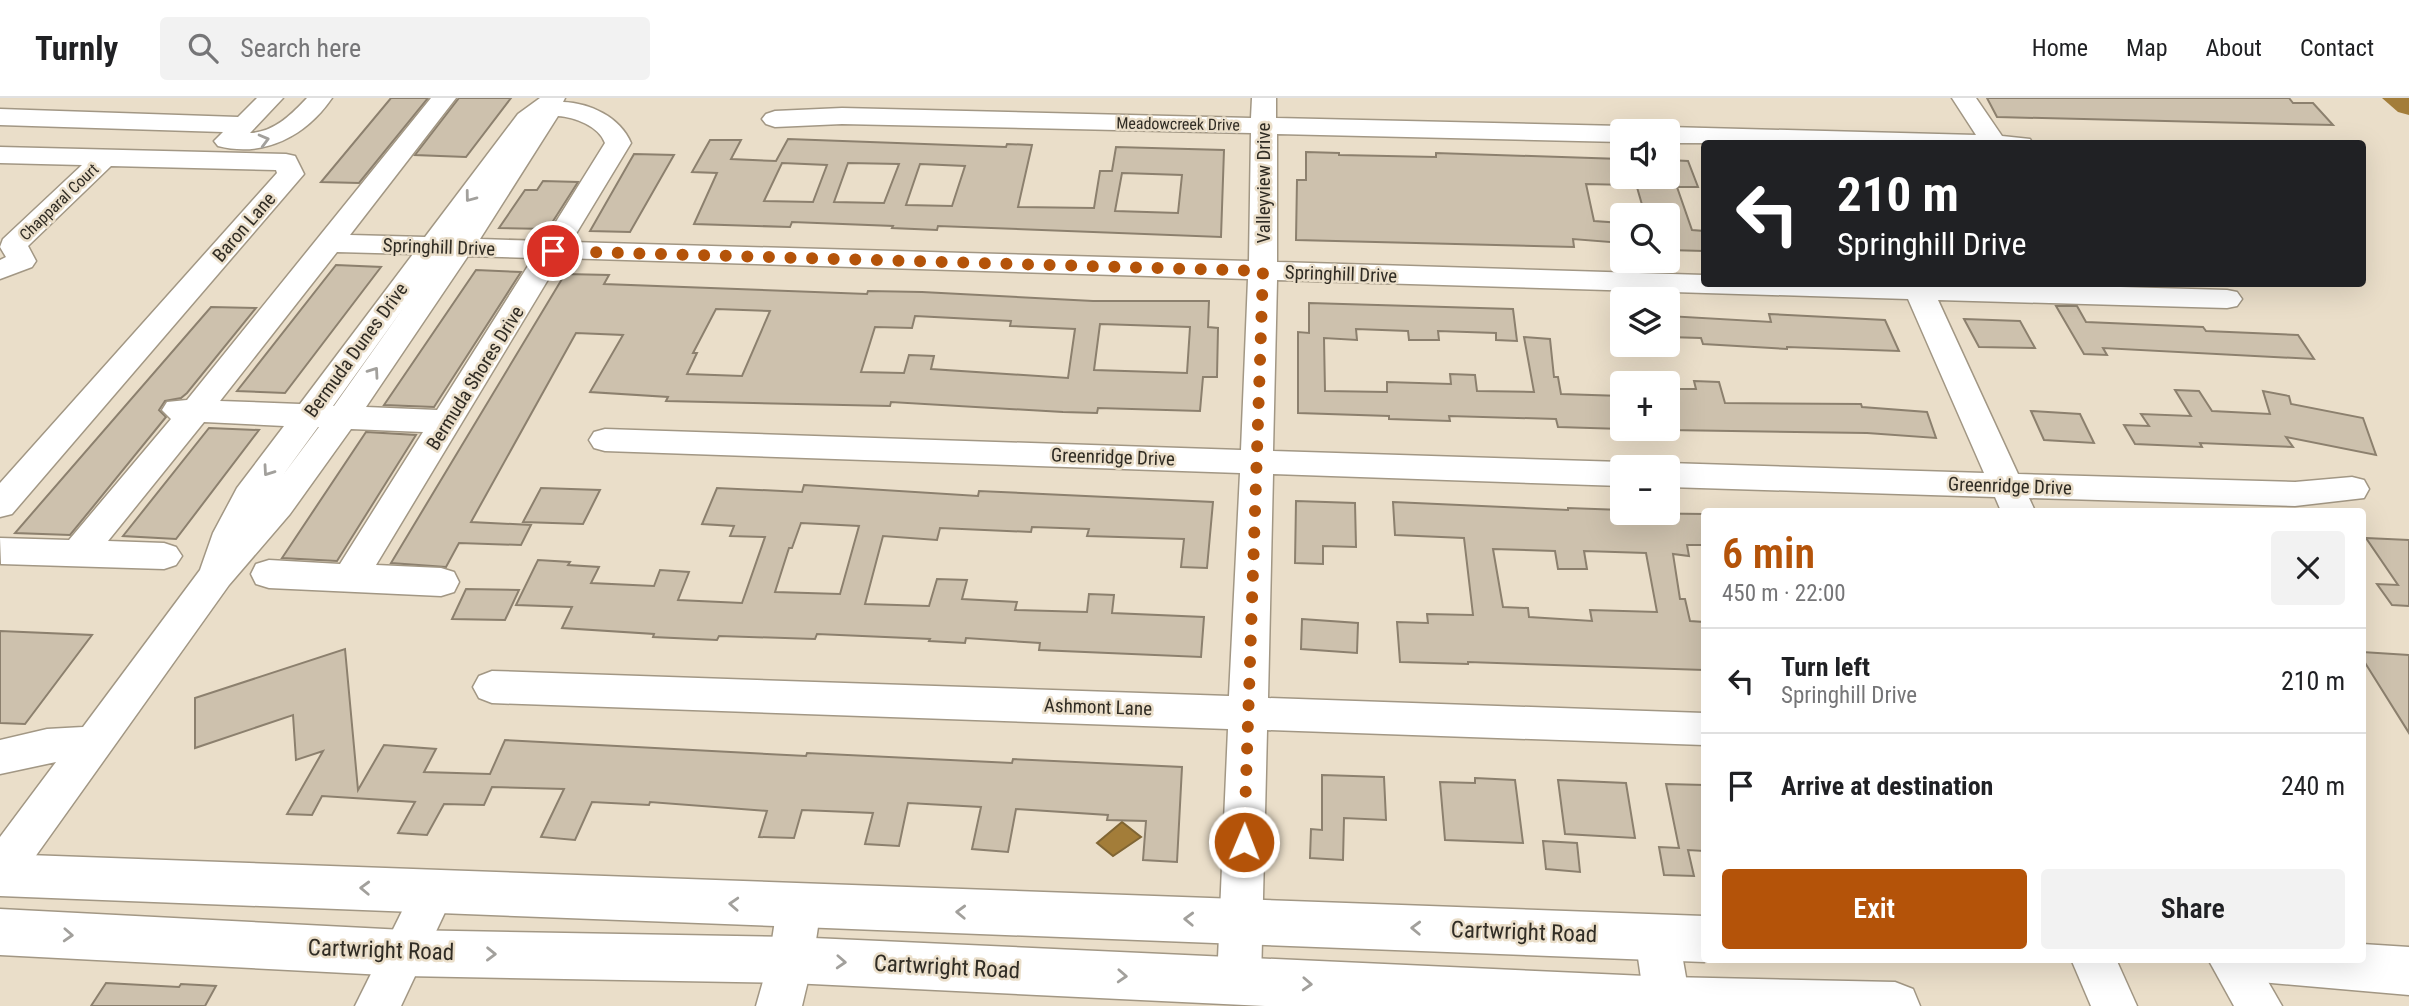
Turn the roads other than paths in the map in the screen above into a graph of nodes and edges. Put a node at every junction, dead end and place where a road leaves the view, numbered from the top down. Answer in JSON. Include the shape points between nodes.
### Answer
{"nodes":[{"id":1,"x":271,"y":98,"type":"edge"},
{"id":2,"x":320,"y":98,"type":"edge"},
{"id":3,"x":444,"y":98,"type":"edge"},
{"id":4,"x":1964,"y":98,"type":"edge"},
{"id":5,"x":549,"y":103,"type":"edge"},
{"id":6,"x":1263,"y":112,"type":"edge"},
{"id":7,"x":775,"y":119,"type":"dead end"},
{"id":8,"x":236,"y":133,"type":"junction"},
{"id":9,"x":1610,"y":133,"type":"edge"},
{"id":10,"x":1680,"y":135,"type":"edge"},
{"id":11,"x":4,"y":136,"type":"edge"},
{"id":12,"x":1814,"y":140,"type":"edge"},
{"id":13,"x":1992,"y":140,"type":"edge"},
{"id":14,"x":104,"y":158,"type":"junction"},
{"id":15,"x":329,"y":243,"type":"junction"},
{"id":16,"x":447,"y":248,"type":"junction"},
{"id":17,"x":553,"y":251,"type":"junction"},
{"id":18,"x":0,"y":270,"type":"edge"},
{"id":19,"x":1263,"y":271,"type":"junction"},
{"id":20,"x":1701,"y":282,"type":"edge"},
{"id":21,"x":1917,"y":287,"type":"edge"},
{"id":22,"x":2227,"y":299,"type":"dead end"},
{"id":23,"x":182,"y":410,"type":"junction"},
{"id":24,"x":307,"y":416,"type":"junction"},
{"id":25,"x":343,"y":417,"type":"junction"},
{"id":26,"x":447,"y":422,"type":"junction"},
{"id":27,"x":605,"y":440,"type":"dead end"},
{"id":28,"x":1255,"y":462,"type":"junction"},
{"id":29,"x":1610,"y":474,"type":"edge"},
{"id":30,"x":1680,"y":476,"type":"edge"},
{"id":31,"x":2352,"y":489,"type":"dead end"},
{"id":32,"x":2012,"y":498,"type":"edge"},
{"id":33,"x":1,"y":503,"type":"edge"},
{"id":34,"x":1,"y":551,"type":"edge"},
{"id":35,"x":78,"y":553,"type":"junction"},
{"id":36,"x":164,"y":556,"type":"dead end"},
{"id":37,"x":270,"y":574,"type":"dead end"},
{"id":38,"x":216,"y":575,"type":"junction"},
{"id":39,"x":351,"y":578,"type":"junction"},
{"id":40,"x":441,"y":582,"type":"dead end"},
{"id":41,"x":492,"y":687,"type":"dead end"},
{"id":42,"x":1247,"y":712,"type":"junction"},
{"id":43,"x":1701,"y":729,"type":"edge"},
{"id":44,"x":94,"y":743,"type":"junction"},
{"id":45,"x":0,"y":757,"type":"edge"},
{"id":46,"x":0,"y":873,"type":"edge"},
{"id":47,"x":433,"y":891,"type":"junction"},
{"id":48,"x":799,"y":907,"type":"junction"},
{"id":49,"x":1242,"y":920,"type":"junction"},
{"id":50,"x":0,"y":932,"type":"edge"},
{"id":51,"x":1657,"y":937,"type":"junction"},
{"id":52,"x":1701,"y":939,"type":"edge"},
{"id":53,"x":404,"y":953,"type":"junction"},
{"id":54,"x":790,"y":960,"type":"junction"},
{"id":55,"x":2095,"y":963,"type":"edge"},
{"id":56,"x":2232,"y":963,"type":"edge"},
{"id":57,"x":2310,"y":963,"type":"edge"},
{"id":58,"x":2409,"y":971,"type":"edge"},
{"id":59,"x":1239,"y":981,"type":"junction"},
{"id":60,"x":1668,"y":1004,"type":"edge"},
{"id":61,"x":378,"y":1006,"type":"edge"},
{"id":62,"x":779,"y":1006,"type":"edge"},
{"id":63,"x":1895,"y":1006,"type":"edge"},
{"id":64,"x":2113,"y":1006,"type":"edge"},
{"id":65,"x":2259,"y":1006,"type":"edge"}],
"edges":[{"from":1,"to":8,"type":"street"},
{"from":8,"to":2,"type":"street","one_way":true,"via":[[251,143],[271,139],[298,124]]},
{"from":3,"to":15,"type":"street"},
{"from":4,"to":13,"type":"street"},
{"from":5,"to":16,"type":"street","name":"Bermuda Dunes Drive","via":[[545,120]]},
{"from":5,"to":17,"type":"street","name":"Bermuda Shores Drive","via":[[580,110],[614,133],[618,143]]},
{"from":6,"to":7,"type":"street","name":"Meadowcreek Drive"},
{"from":6,"to":9,"type":"street","name":"Meadowcreek Drive"},
{"from":6,"to":19,"type":"street","name":"Valleyview Drive"},
{"from":8,"to":11,"type":"street"},
{"from":8,"to":11,"type":"street","via":[[35,120]]},
{"from":10,"to":12,"type":"street"},
{"from":11,"to":14,"type":"street","name":"Baron Lane"},
{"from":14,"to":18,"type":"street","name":"Chapparal Court","via":[[13,245],[22,261]]},
{"from":14,"to":33,"type":"street","name":"Baron Lane","via":[[286,162],[291,174]]},
{"from":15,"to":16,"type":"street","name":"Springhill Drive"},
{"from":15,"to":23,"type":"street"},
{"from":16,"to":17,"type":"street","name":"Springhill Drive"},
{"from":16,"to":24,"type":"street","name":"Bermuda Dunes Drive"},
{"from":25,"to":16,"type":"street","name":"Bermuda Dunes Drive","one_way":true},
{"from":17,"to":19,"type":"street","name":"Springhill Drive"},
{"from":17,"to":26,"type":"street","name":"Bermuda Shores Drive"},
{"from":19,"to":20,"type":"street","name":"Springhill Drive"},
{"from":19,"to":28,"type":"street","name":"Valleyview Drive"},
{"from":21,"to":22,"type":"street","name":"Springhill Drive"},
{"from":21,"to":32,"type":"street"},
{"from":23,"to":24,"type":"street"},
{"from":23,"to":35,"type":"street"},
{"from":24,"to":25,"type":"street"},
{"from":24,"to":38,"type":"street","name":"Bermuda Dunes Drive","one_way":true,"via":[[249,498],[230,533]]},
{"from":25,"to":26,"type":"street"},
{"from":25,"to":38,"type":"street","name":"Bermuda Dunes Drive","via":[[256,536]]},
{"from":26,"to":39,"type":"street","name":"Bermuda Shores Drive"},
{"from":27,"to":28,"type":"street","name":"Greenridge Drive"},
{"from":28,"to":29,"type":"street","name":"Greenridge Drive"},
{"from":28,"to":42,"type":"street","name":"Valleyview Drive"},
{"from":30,"to":32,"type":"street","name":"Greenridge Drive"},
{"from":31,"to":32,"type":"street","name":"Greenridge Drive"},
{"from":34,"to":35,"type":"street"},
{"from":35,"to":36,"type":"street"},
{"from":37,"to":39,"type":"street"},
{"from":38,"to":44,"type":"street","name":"Bermuda Dunes Drive"},
{"from":39,"to":40,"type":"street"},
{"from":41,"to":42,"type":"street","name":"Ashmont Lane"},
{"from":42,"to":43,"type":"street","name":"Ashmont Lane"},
{"from":42,"to":49,"type":"street","name":"Valleyview Drive"},
{"from":44,"to":45,"type":"street","via":[[47,746]]},
{"from":44,"to":46,"type":"street","name":"Bermuda Dunes Drive"},
{"from":47,"to":46,"type":"main road","name":"Cartwright Road","one_way":true},
{"from":48,"to":47,"type":"main road","name":"Cartwright Road","one_way":true},
{"from":47,"to":53,"type":"street"},
{"from":49,"to":48,"type":"main road","name":"Cartwright Road","one_way":true},
{"from":48,"to":54,"type":"street"},
{"from":51,"to":49,"type":"main road","name":"Cartwright Road","one_way":true},
{"from":49,"to":59,"type":"street","name":"Valleyview Drive"},
{"from":50,"to":53,"type":"main road","name":"Cartwright Road","one_way":true},
{"from":51,"to":52,"type":"main road","name":"Cartwright Road"},
{"from":51,"to":60,"type":"street"},
{"from":53,"to":54,"type":"main road","name":"Cartwright Road","one_way":true},
{"from":53,"to":61,"type":"street"},
{"from":54,"to":59,"type":"main road","name":"Cartwright Road","one_way":true},
{"from":54,"to":62,"type":"street"},
{"from":55,"to":64,"type":"street"},
{"from":56,"to":65,"type":"street"},
{"from":57,"to":58,"type":"main road"},
{"from":59,"to":60,"type":"main road","name":"Cartwright Road","one_way":true},
{"from":60,"to":63,"type":"main road","name":"Cartwright Road"}]}
